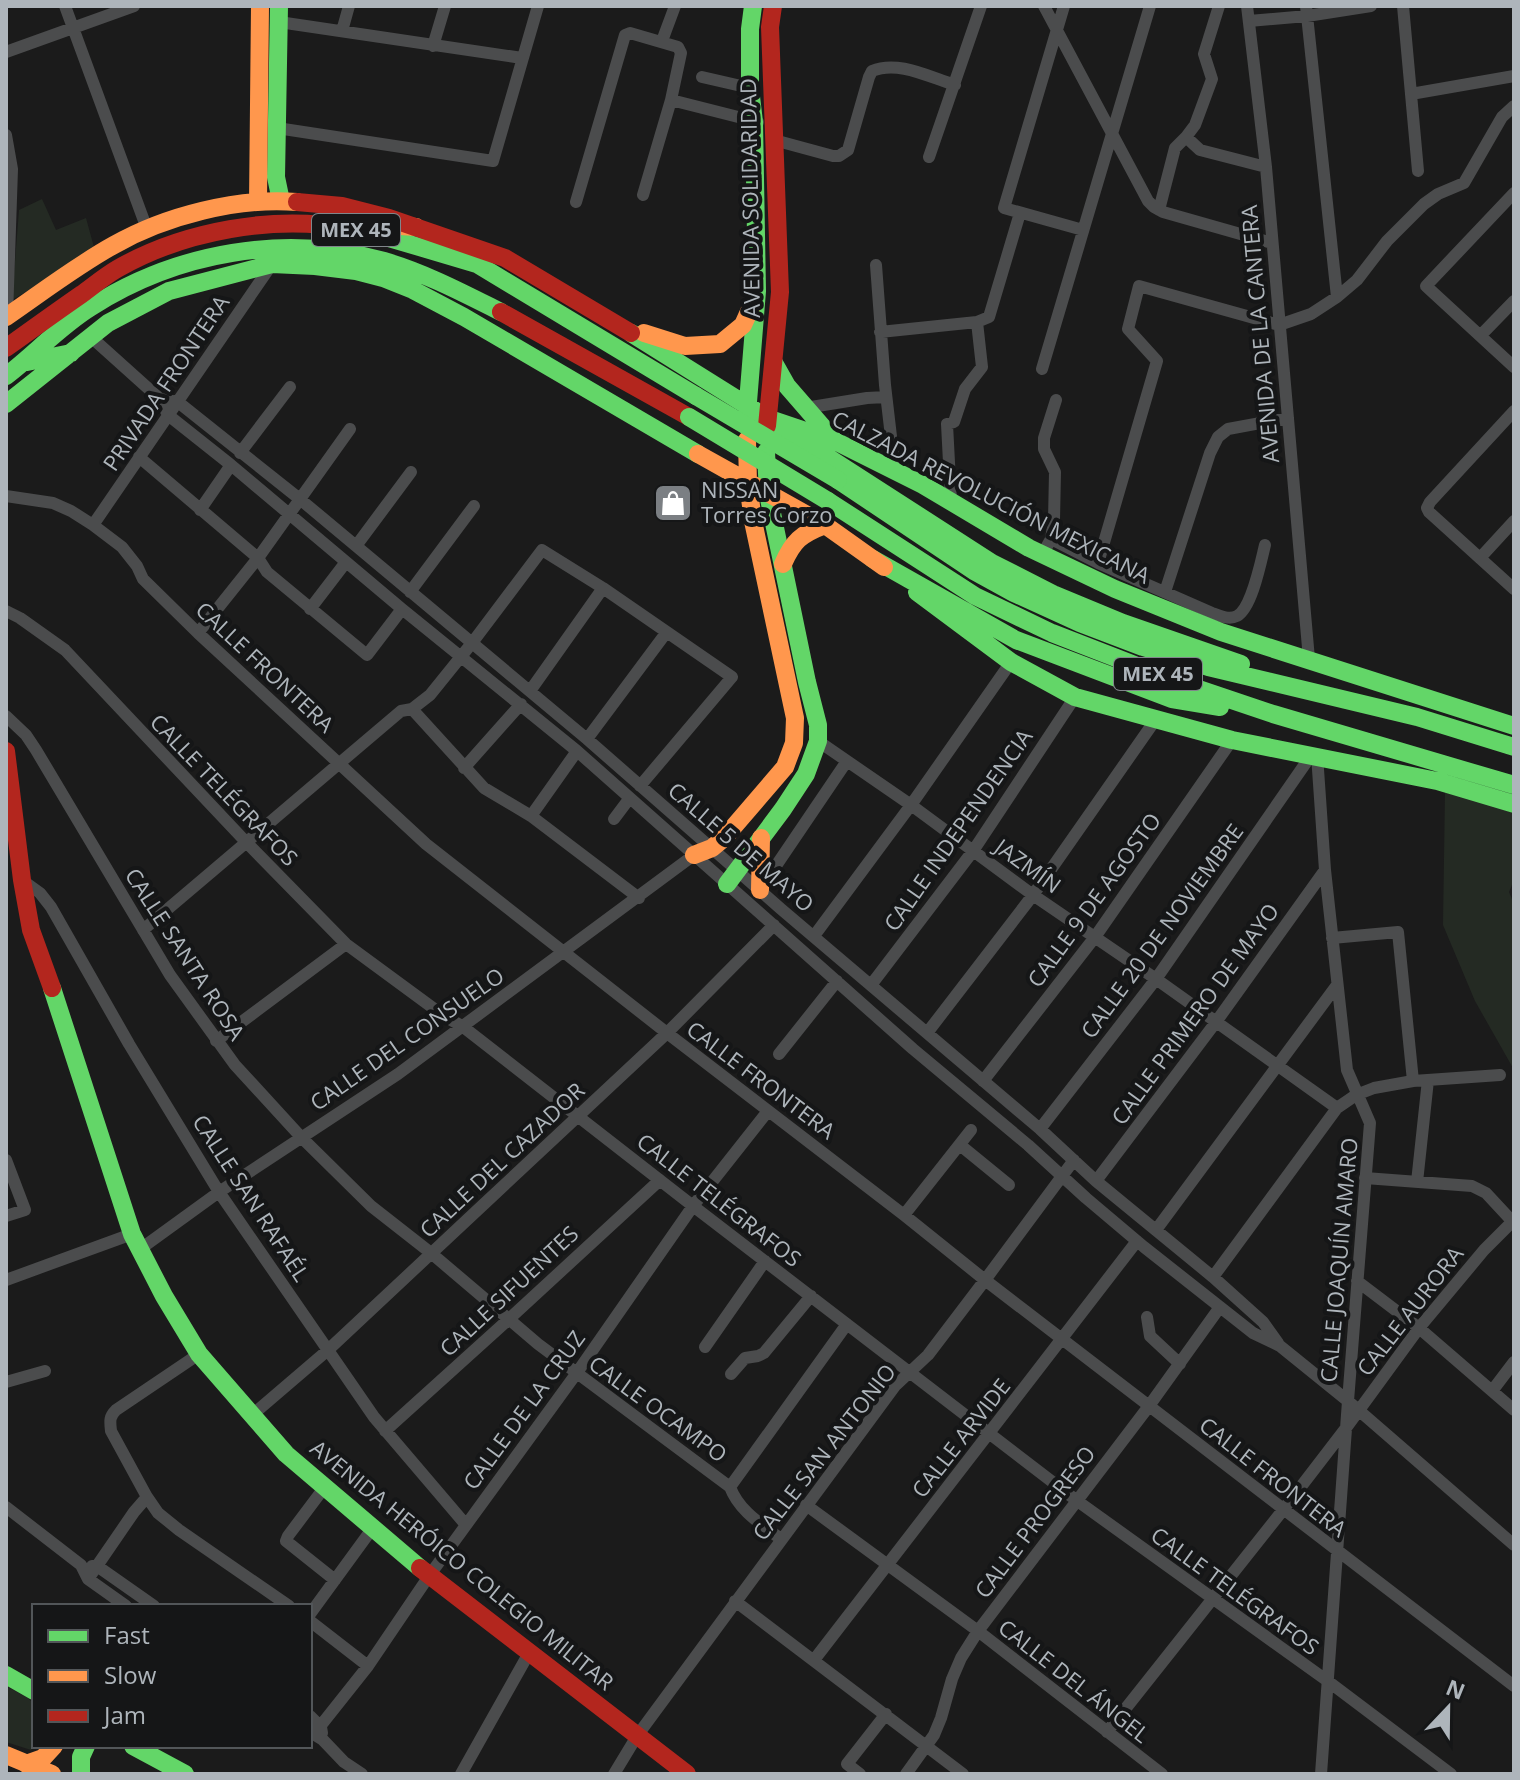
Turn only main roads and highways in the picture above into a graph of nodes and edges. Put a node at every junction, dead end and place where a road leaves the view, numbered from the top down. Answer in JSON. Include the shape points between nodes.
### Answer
{"nodes":[{"id":1,"x":260,"y":6,"type":"edge"},
{"id":2,"x":753,"y":6,"type":"edge"},
{"id":3,"x":773,"y":6,"type":"edge"},
{"id":4,"x":279,"y":14,"type":"edge"},
{"id":5,"x":281,"y":201,"type":"junction"},
{"id":6,"x":258,"y":202,"type":"junction"},
{"id":7,"x":327,"y":224,"type":"junction"},
{"id":8,"x":416,"y":227,"type":"junction"},
{"id":9,"x":757,"y":291,"type":"junction"},
{"id":10,"x":7,"y":316,"type":"edge"},
{"id":11,"x":619,"y":325,"type":"junction"},
{"id":12,"x":7,"y":347,"type":"edge"},
{"id":13,"x":71,"y":353,"type":"junction"},
{"id":14,"x":774,"y":363,"type":"junction"},
{"id":15,"x":14,"y":370,"type":"edge"},
{"id":16,"x":6,"y":404,"type":"edge"},
{"id":17,"x":746,"y":406,"type":"junction"},
{"id":18,"x":767,"y":418,"type":"junction"},
{"id":19,"x":835,"y":441,"type":"junction"},
{"id":20,"x":748,"y":483,"type":"junction"},
{"id":21,"x":768,"y":494,"type":"junction"},
{"id":22,"x":825,"y":525,"type":"junction"},
{"id":23,"x":873,"y":559,"type":"junction"},
{"id":24,"x":783,"y":564,"type":"junction"},
{"id":25,"x":1316,"y":692,"type":"junction"},
{"id":26,"x":1268,"y":712,"type":"junction"},
{"id":27,"x":1514,"y":726,"type":"edge"},
{"id":28,"x":1514,"y":747,"type":"edge"},
{"id":29,"x":6,"y":751,"type":"edge"},
{"id":30,"x":1440,"y":773,"type":"junction"},
{"id":31,"x":1514,"y":785,"type":"edge"},
{"id":32,"x":1514,"y":804,"type":"edge"},
{"id":33,"x":761,"y":838,"type":"junction"},
{"id":34,"x":694,"y":855,"type":"road end"},
{"id":35,"x":732,"y":877,"type":"road end"},
{"id":36,"x":755,"y":897,"type":"road end"},
{"id":37,"x":6,"y":1675,"type":"edge"},
{"id":38,"x":32,"y":1690,"type":"edge"},
{"id":39,"x":53,"y":1748,"type":"edge"},
{"id":40,"x":85,"y":1748,"type":"edge"},
{"id":41,"x":137,"y":1748,"type":"edge"},
{"id":42,"x":6,"y":1755,"type":"edge"},
{"id":43,"x":26,"y":1764,"type":"junction"},
{"id":44,"x":51,"y":1774,"type":"edge"},
{"id":45,"x":81,"y":1774,"type":"edge"},
{"id":46,"x":185,"y":1774,"type":"edge"},
{"id":47,"x":687,"y":1774,"type":"edge"}],
"edges":[{"from":1,"to":6,"type":"main road"},
{"from":2,"to":9,"type":"main road","name":"AVENIDA SOLIDARIDAD","via":[[750,88]]},
{"from":3,"to":14,"type":"main road","name":"AVENIDA SOLIDARIDAD","via":[[780,292]]},
{"from":4,"to":5,"type":"main road","via":[[276,177]]},
{"from":5,"to":6,"type":"main road","name":"CALZADA REVOLUCIÓN MEXICANA"},
{"from":5,"to":8,"type":"main road","name":"CALZADA REVOLUCIÓN MEXICANA","via":[[342,206]]},
{"from":6,"to":10,"type":"main road","name":"CALZADA REVOLUCIÓN MEXICANA","via":[[147,229]]},
{"from":7,"to":8,"type":"main road"},
{"from":7,"to":12,"type":"main road","number":"MEX 45","via":[[250,225],[181,241],[117,269]]},
{"from":7,"to":25,"type":"main road","number":"MEX 45","bridge":true,"via":[[477,264],[838,480],[1014,593],[1143,647]]},
{"from":8,"to":11,"type":"main road","name":"CALZADA REVOLUCIÓN MEXICANA","via":[[505,258]]},
{"from":9,"to":11,"type":"main road","via":[[743,325],[720,344],[685,346]]},
{"from":9,"to":17,"type":"main road","name":"AVENIDA SOLIDARIDAD"},
{"from":11,"to":17,"type":"main road","name":"CALZADA REVOLUCIÓN MEXICANA"},
{"from":13,"to":15,"type":"main road"},
{"from":13,"to":16,"type":"main road"},
{"from":13,"to":20,"type":"main road","via":[[108,323],[169,291],[272,264],[356,271],[413,290]]},
{"from":14,"to":18,"type":"main road","name":"AVENIDA SOLIDARIDAD"},
{"from":14,"to":19,"type":"main road"},
{"from":15,"to":26,"type":"main road","number":"MEX 45","bridge":true,"via":[[87,310],[147,276],[187,263],[294,246],[382,260],[479,300],[618,374],[999,609],[1200,691]]},
{"from":17,"to":18,"type":"main road","name":"CALZADA REVOLUCIÓN MEXICANA"},
{"from":17,"to":20,"type":"main road","name":"AVENIDA SOLIDARIDAD"},
{"from":18,"to":19,"type":"main road","name":"CALZADA REVOLUCIÓN MEXICANA"},
{"from":18,"to":21,"type":"main road","name":"AVENIDA SOLIDARIDAD"},
{"from":18,"to":25,"type":"main road","via":[[992,563],[1053,594]]},
{"from":19,"to":27,"type":"main road","name":"CALZADA REVOLUCIÓN MEXICANA","via":[[1046,547],[1115,589],[1221,632]]},
{"from":20,"to":21,"type":"main road"},
{"from":20,"to":34,"type":"main road","name":"AVENIDA SOLIDARIDAD","via":[[795,718],[794,743],[785,767],[724,838]]},
{"from":21,"to":22,"type":"main road"},
{"from":21,"to":24,"type":"main road","name":"AVENIDA SOLIDARIDAD"},
{"from":22,"to":23,"type":"main road"},
{"from":22,"to":24,"type":"main road","via":[[791,544]]},
{"from":23,"to":26,"type":"main road","via":[[1016,640],[1096,672],[1172,699]]},
{"from":23,"to":30,"type":"main road","via":[[1011,662],[1075,697],[1232,740]]},
{"from":24,"to":33,"type":"main road","name":"AVENIDA SOLIDARIDAD","via":[[818,741],[806,774]]},
{"from":25,"to":28,"type":"main road","number":"MEX 45"},
{"from":26,"to":30,"type":"main road","number":"MEX 45"},
{"from":29,"to":47,"type":"main road","name":"AVENIDA HERÓICO COLEGIO MILITAR","via":[[31,930],[136,1242],[199,1354],[286,1454],[324,1488],[429,1576]]},
{"from":30,"to":31,"type":"main road","number":"MEX 45"},
{"from":30,"to":32,"type":"main road"},
{"from":33,"to":35,"type":"main road"},
{"from":33,"to":36,"type":"main road"},
{"from":37,"to":38,"type":"main road"},
{"from":39,"to":43,"type":"main road"},
{"from":40,"to":45,"type":"main road"},
{"from":41,"to":46,"type":"main road"},
{"from":42,"to":43,"type":"main road"},
{"from":43,"to":44,"type":"main road"}]}
